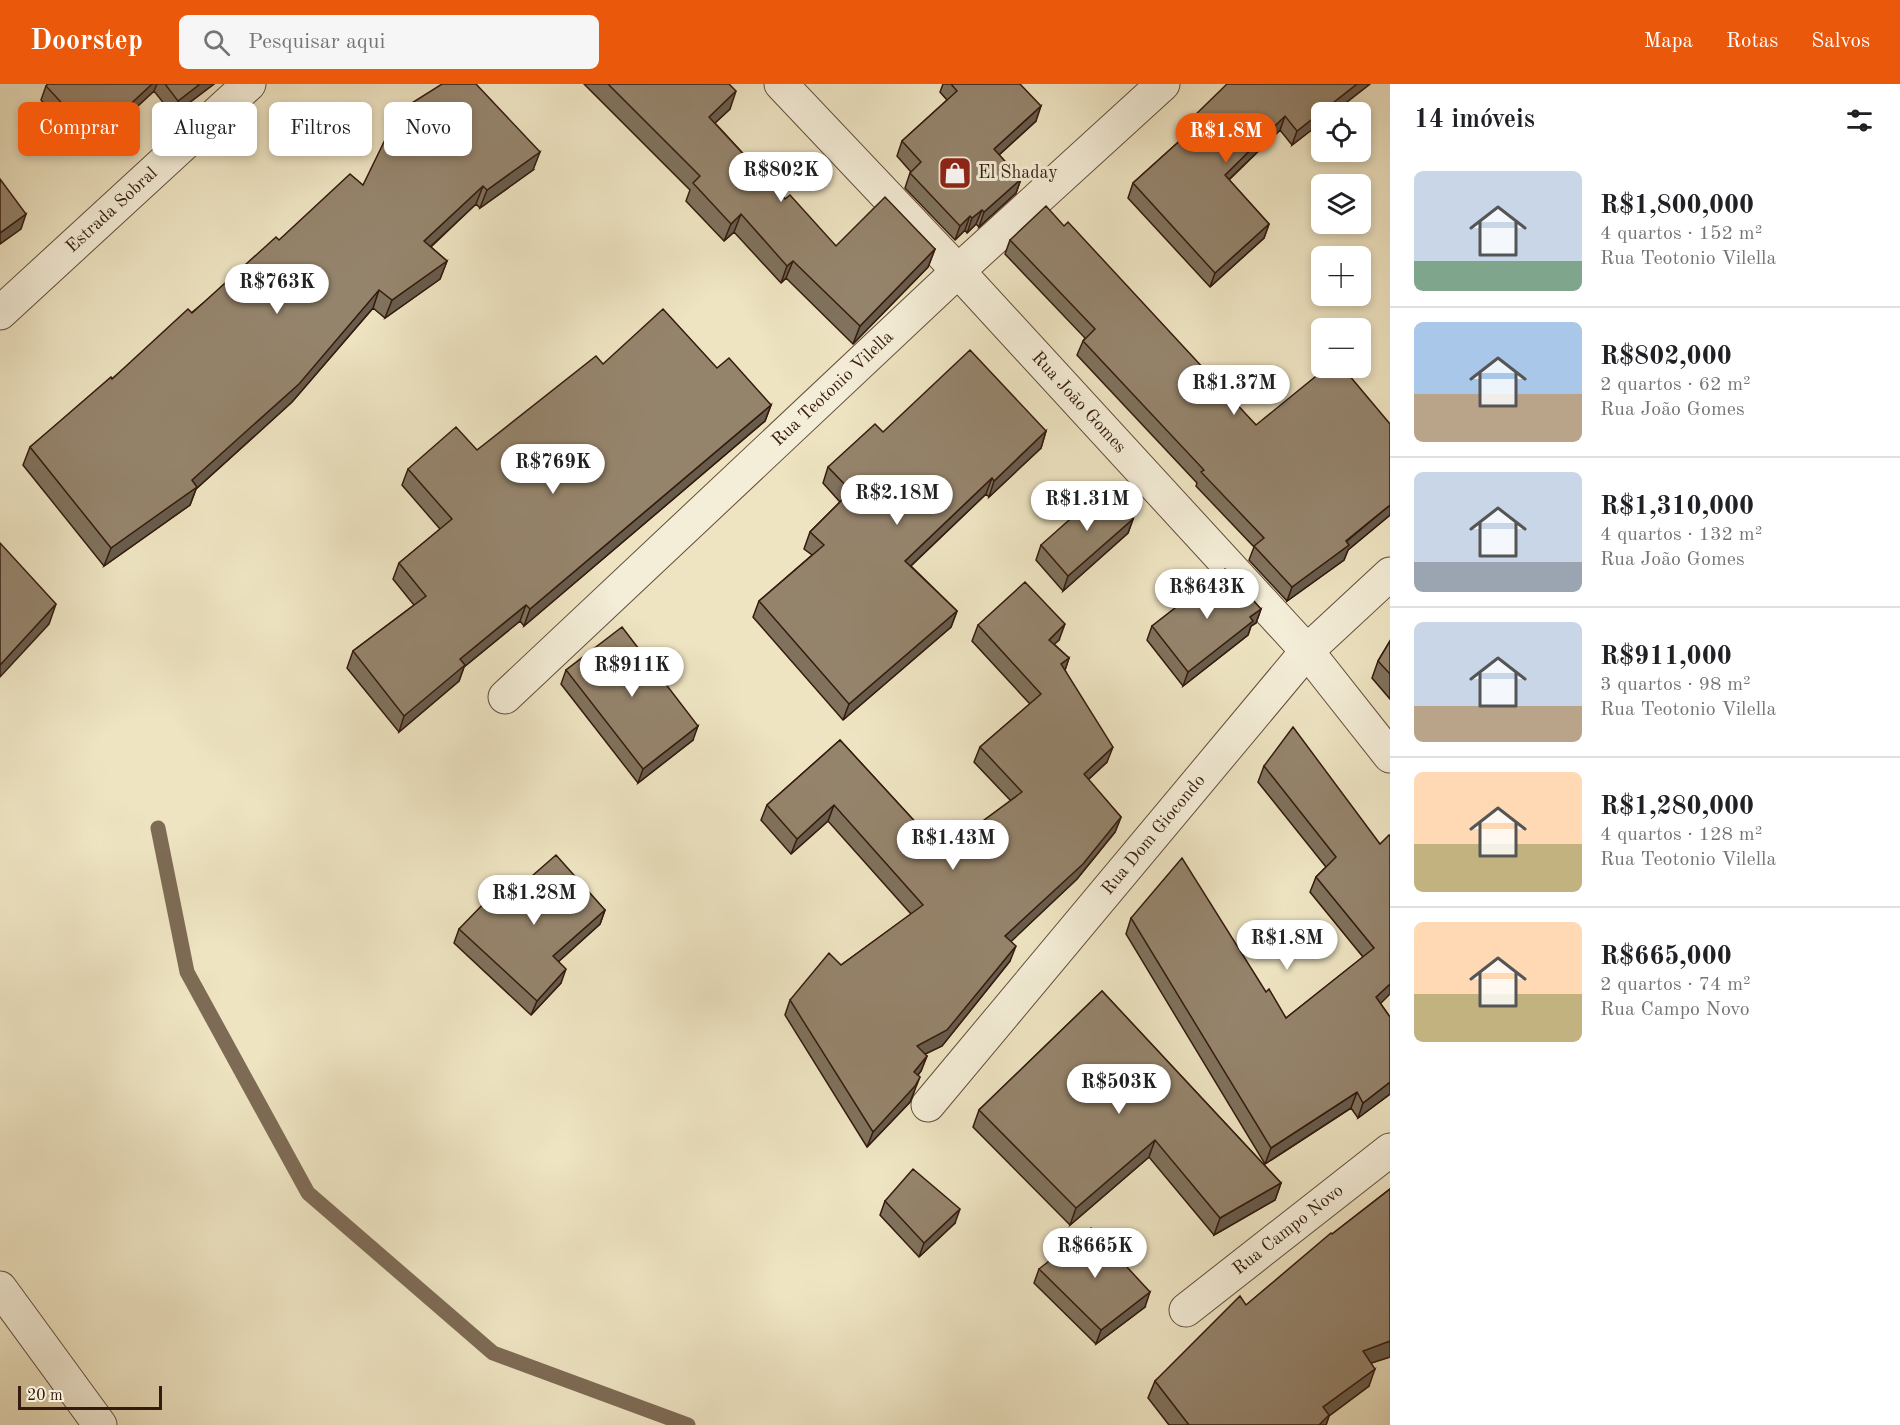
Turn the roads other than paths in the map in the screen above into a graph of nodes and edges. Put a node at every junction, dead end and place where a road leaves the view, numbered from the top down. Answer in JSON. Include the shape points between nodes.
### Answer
{"nodes":[{"id":1,"x":249,"y":84,"type":"edge"},
{"id":2,"x":781,"y":84,"type":"edge"},
{"id":3,"x":1163,"y":84,"type":"edge"},
{"id":4,"x":958,"y":272,"type":"junction"},
{"id":5,"x":0,"y":313,"type":"edge"},
{"id":6,"x":1390,"y":574,"type":"edge"},
{"id":7,"x":1307,"y":651,"type":"junction"},
{"id":8,"x":506,"y":697,"type":"dead end"},
{"id":9,"x":1390,"y":756,"type":"edge"},
{"id":10,"x":928,"y":1105,"type":"dead end"},
{"id":11,"x":1390,"y":1150,"type":"edge"},
{"id":12,"x":0,"y":1288,"type":"edge"},
{"id":13,"x":1186,"y":1310,"type":"dead end"},
{"id":14,"x":100,"y":1425,"type":"edge"}],
"edges":[{"from":1,"to":5,"type":"street","name":"Estrada Sobral"},
{"from":2,"to":4,"type":"street","name":"Rua João Gomes"},
{"from":3,"to":4,"type":"street","name":"Rua Teotonio Vilella"},
{"from":4,"to":7,"type":"street","name":"Rua João Gomes"},
{"from":4,"to":8,"type":"street","name":"Rua Teotonio Vilella"},
{"from":6,"to":7,"type":"street","name":"Rua Dom Giocondo"},
{"from":7,"to":9,"type":"street","name":"Rua João Gomes"},
{"from":7,"to":10,"type":"street","name":"Rua Dom Giocondo"},
{"from":11,"to":13,"type":"street","name":"Rua Campo Novo"},
{"from":12,"to":14,"type":"street"}]}
